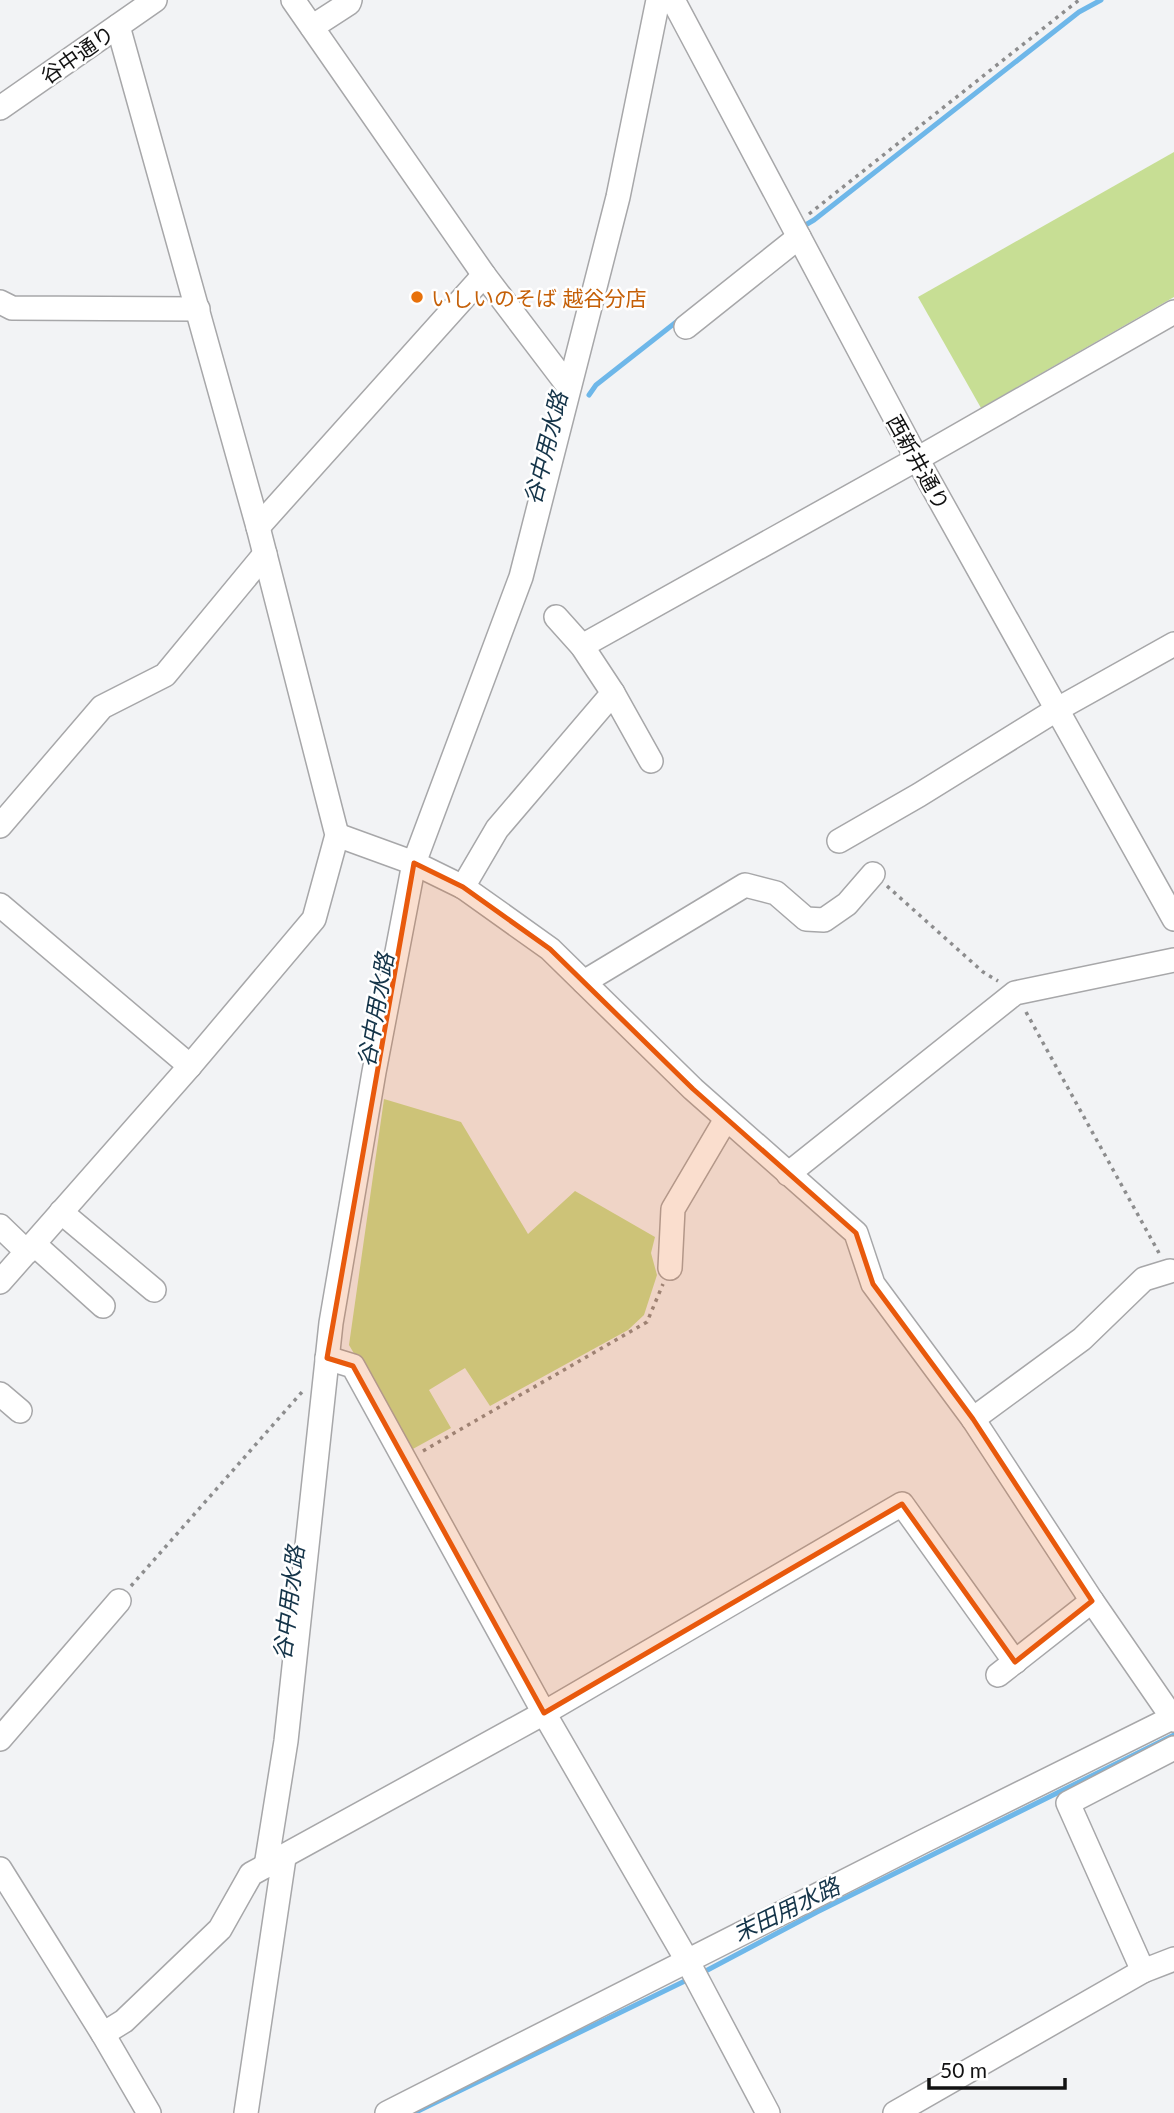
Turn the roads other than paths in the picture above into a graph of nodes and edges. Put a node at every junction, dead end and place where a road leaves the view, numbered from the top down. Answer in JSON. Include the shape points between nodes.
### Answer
{"nodes":[{"id":1,"x":155,"y":0,"type":"edge"},
{"id":2,"x":293,"y":0,"type":"edge"},
{"id":3,"x":350,"y":0,"type":"edge"},
{"id":4,"x":658,"y":0,"type":"edge"},
{"id":5,"x":673,"y":0,"type":"edge"},
{"id":6,"x":118,"y":26,"type":"junction"},
{"id":7,"x":312,"y":27,"type":"junction"},
{"id":8,"x":0,"y":108,"type":"edge"},
{"id":9,"x":796,"y":232,"type":"junction"},
{"id":10,"x":484,"y":275,"type":"junction"},
{"id":11,"x":0,"y":302,"type":"edge"},
{"id":12,"x":198,"y":309,"type":"junction"},
{"id":13,"x":1174,"y":312,"type":"edge"},
{"id":14,"x":686,"y":327,"type":"dead end"},
{"id":15,"x":569,"y":387,"type":"junction"},
{"id":16,"x":917,"y":459,"type":"junction"},
{"id":17,"x":258,"y":527,"type":"junction"},
{"id":18,"x":265,"y":554,"type":"junction"},
{"id":19,"x":556,"y":617,"type":"dead end"},
{"id":20,"x":1174,"y":644,"type":"edge"},
{"id":21,"x":582,"y":646,"type":"junction"},
{"id":22,"x":613,"y":693,"type":"junction"},
{"id":23,"x":1056,"y":710,"type":"junction"},
{"id":24,"x":650,"y":761,"type":"dead end"},
{"id":25,"x":0,"y":826,"type":"edge"},
{"id":26,"x":337,"y":835,"type":"junction"},
{"id":27,"x":839,"y":841,"type":"dead end"},
{"id":28,"x":414,"y":863,"type":"junction"},
{"id":29,"x":873,"y":874,"type":"road end"},
{"id":30,"x":463,"y":887,"type":"junction"},
{"id":31,"x":0,"y":905,"type":"edge"},
{"id":32,"x":1174,"y":919,"type":"edge"},
{"id":33,"x":1174,"y":960,"type":"edge"},
{"id":34,"x":584,"y":982,"type":"junction"},
{"id":35,"x":190,"y":1066,"type":"junction"},
{"id":36,"x":726,"y":1119,"type":"junction"},
{"id":37,"x":788,"y":1174,"type":"junction"},
{"id":38,"x":61,"y":1212,"type":"junction"},
{"id":39,"x":0,"y":1226,"type":"edge"},
{"id":40,"x":30,"y":1248,"type":"junction"},
{"id":41,"x":670,"y":1268,"type":"road end"},
{"id":42,"x":1170,"y":1271,"type":"road end"},
{"id":43,"x":0,"y":1282,"type":"edge"},
{"id":44,"x":154,"y":1290,"type":"dead end"},
{"id":45,"x":103,"y":1306,"type":"dead end"},
{"id":46,"x":327,"y":1358,"type":"junction"},
{"id":47,"x":0,"y":1394,"type":"edge"},
{"id":48,"x":20,"y":1411,"type":"dead end"},
{"id":49,"x":973,"y":1419,"type":"junction"},
{"id":50,"x":118,"y":1601,"type":"road end"},
{"id":51,"x":1092,"y":1601,"type":"junction"},
{"id":52,"x":544,"y":1713,"type":"junction"},
{"id":53,"x":1173,"y":1719,"type":"edge"},
{"id":54,"x":0,"y":1739,"type":"edge"},
{"id":55,"x":1174,"y":1748,"type":"edge"},
{"id":56,"x":275,"y":1862,"type":"junction"},
{"id":57,"x":0,"y":1868,"type":"edge"},
{"id":58,"x":1174,"y":1958,"type":"edge"},
{"id":59,"x":688,"y":1962,"type":"junction"},
{"id":60,"x":1143,"y":1971,"type":"junction"},
{"id":61,"x":103,"y":2034,"type":"junction"},
{"id":62,"x":149,"y":2113,"type":"edge"},
{"id":63,"x":246,"y":2113,"type":"edge"},
{"id":64,"x":387,"y":2113,"type":"edge"},
{"id":65,"x":768,"y":2113,"type":"edge"},
{"id":66,"x":895,"y":2113,"type":"edge"}],
"edges":[{"from":1,"to":6,"type":"street","name":"谷中通り"},
{"from":2,"to":7,"type":"street"},
{"from":3,"to":7,"type":"street"},
{"from":4,"to":15,"type":"street","via":[[618,197]]},
{"from":5,"to":9,"type":"street","name":"西新井通り"},
{"from":6,"to":8,"type":"street","name":"谷中通り"},
{"from":6,"to":12,"type":"street"},
{"from":7,"to":10,"type":"street"},
{"from":9,"to":14,"type":"street"},
{"from":9,"to":16,"type":"street","name":"西新井通り"},
{"from":10,"to":15,"type":"street"},
{"from":10,"to":17,"type":"street"},
{"from":11,"to":12,"type":"street","via":[[12,308]]},
{"from":12,"to":17,"type":"street"},
{"from":13,"to":16,"type":"street"},
{"from":15,"to":28,"type":"street","via":[[521,577]]},
{"from":16,"to":21,"type":"street"},
{"from":16,"to":23,"type":"street","name":"西新井通り"},
{"from":17,"to":18,"type":"street"},
{"from":18,"to":25,"type":"street","via":[[165,675],[102,707]]},
{"from":18,"to":26,"type":"street"},
{"from":19,"to":21,"type":"street"},
{"from":20,"to":23,"type":"street"},
{"from":21,"to":22,"type":"street"},
{"from":22,"to":24,"type":"street"},
{"from":22,"to":30,"type":"street","via":[[497,829]]},
{"from":23,"to":27,"type":"street"},
{"from":23,"to":32,"type":"street","name":"西新井通り"},
{"from":26,"to":28,"type":"street"},
{"from":26,"to":35,"type":"street","via":[[314,919]]},
{"from":28,"to":30,"type":"street"},
{"from":28,"to":46,"type":"street"},
{"from":29,"to":34,"type":"street","via":[[847,904],[824,920],[806,919],[776,893],[745,885]]},
{"from":30,"to":34,"type":"street","via":[[550,949]]},
{"from":31,"to":35,"type":"street"},
{"from":33,"to":37,"type":"street","via":[[1015,993]]},
{"from":34,"to":36,"type":"street"},
{"from":35,"to":38,"type":"street"},
{"from":36,"to":37,"type":"street"},
{"from":36,"to":41,"type":"street","via":[[673,1209]]},
{"from":37,"to":49,"type":"street","via":[[856,1233],[873,1284]]},
{"from":38,"to":40,"type":"street"},
{"from":38,"to":44,"type":"street"},
{"from":39,"to":40,"type":"street"},
{"from":40,"to":43,"type":"street"},
{"from":40,"to":45,"type":"street"},
{"from":42,"to":49,"type":"street","via":[[1143,1279],[1082,1339]]},
{"from":46,"to":52,"type":"street","via":[[353,1366]]},
{"from":46,"to":56,"type":"street"},
{"from":47,"to":48,"type":"street"},
{"from":49,"to":51,"type":"street"},
{"from":50,"to":54,"type":"street"},
{"from":51,"to":52,"type":"street","via":[[1007,1668],[902,1504]]},
{"from":51,"to":53,"type":"street"},
{"from":52,"to":56,"type":"street"},
{"from":52,"to":59,"type":"street"},
{"from":53,"to":59,"type":"street"},
{"from":55,"to":60,"type":"street","via":[[1068,1803]]},
{"from":56,"to":61,"type":"street","via":[[251,1874],[220,1929],[124,2021]]},
{"from":56,"to":63,"type":"street"},
{"from":57,"to":61,"type":"street"},
{"from":58,"to":60,"type":"street"},
{"from":59,"to":64,"type":"street"},
{"from":59,"to":65,"type":"street"},
{"from":60,"to":66,"type":"street"},
{"from":61,"to":62,"type":"street"}]}
